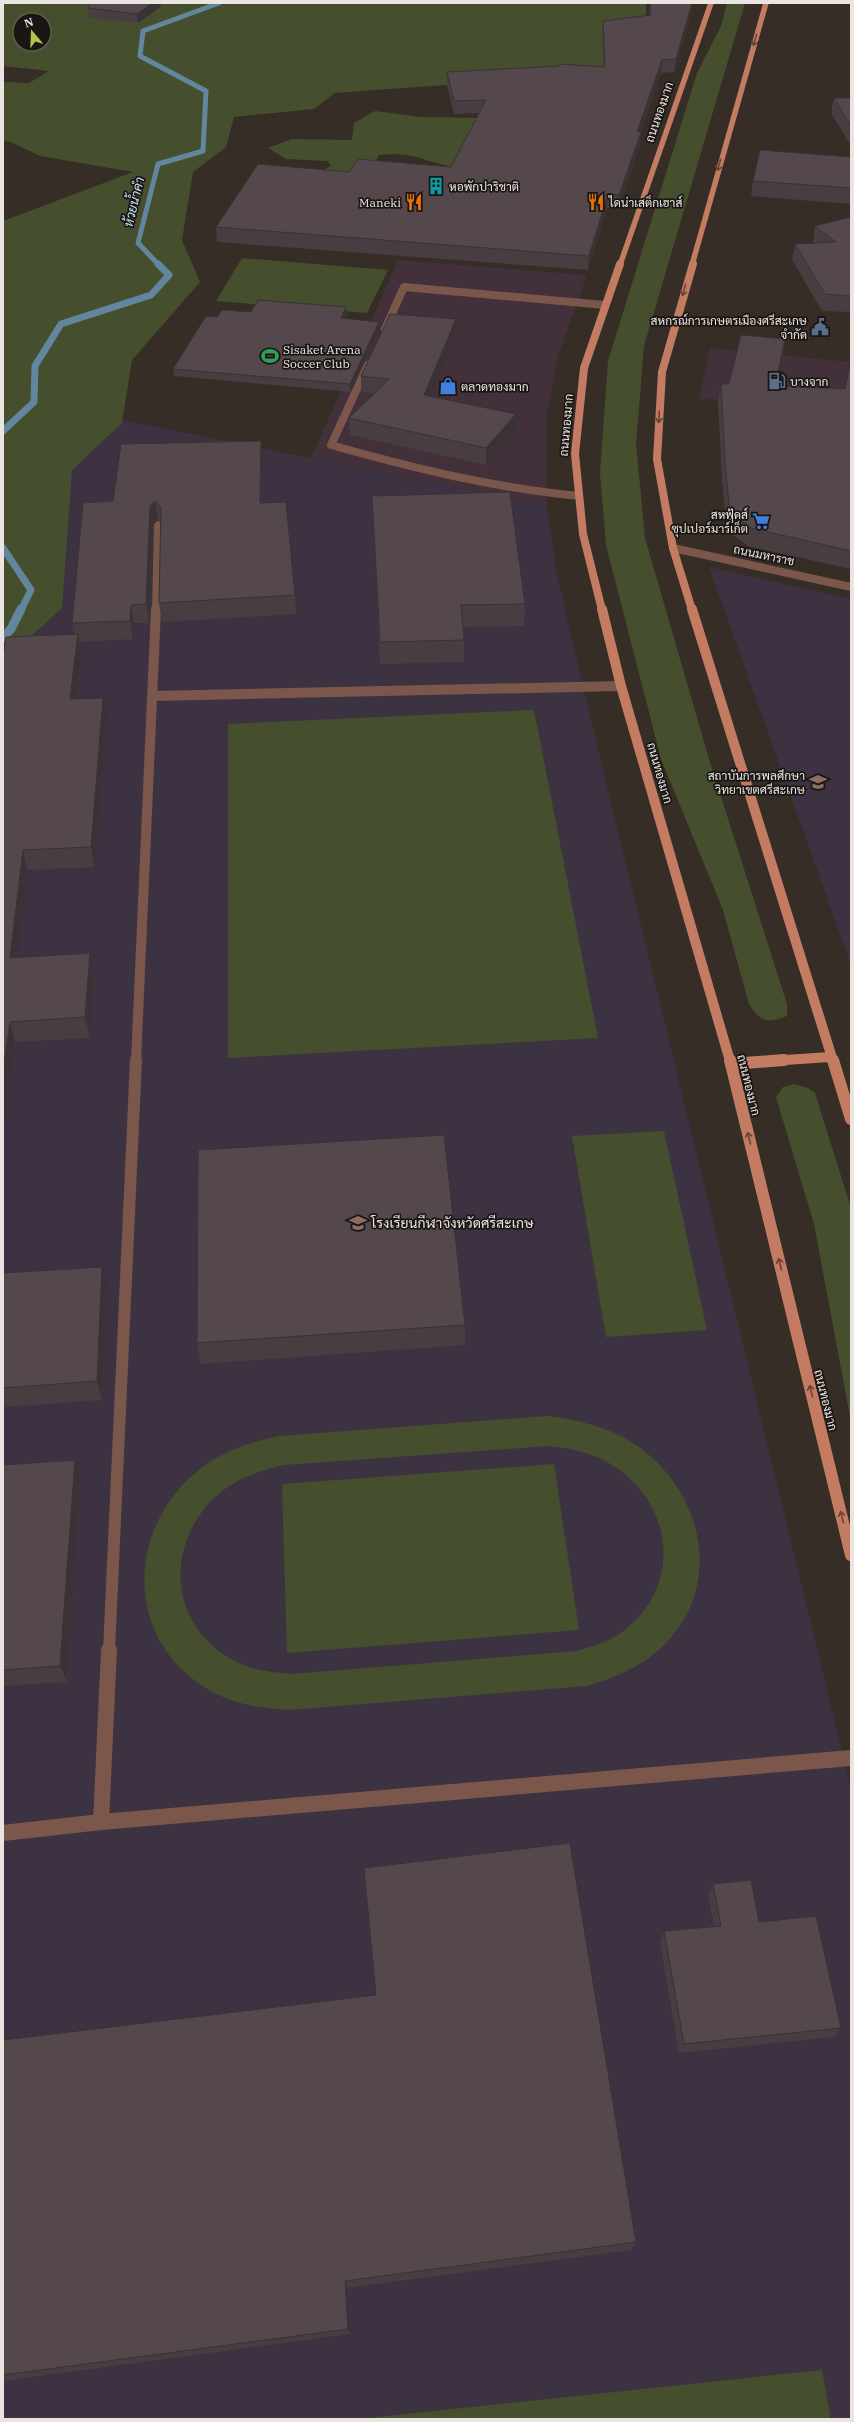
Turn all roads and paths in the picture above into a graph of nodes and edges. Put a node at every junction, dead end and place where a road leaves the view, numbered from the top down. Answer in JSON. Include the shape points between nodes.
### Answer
{"nodes":[{"id":1,"x":711,"y":3,"type":"edge"},
{"id":2,"x":766,"y":3,"type":"edge"},
{"id":3,"x":605,"y":305,"type":"junction"},
{"id":4,"x":381,"y":337,"type":"edge"},
{"id":5,"x":371,"y":359,"type":"edge"},
{"id":6,"x":579,"y":496,"type":"junction"},
{"id":7,"x":158,"y":525,"type":"edge"},
{"id":8,"x":673,"y":548,"type":"junction"},
{"id":9,"x":851,"y":587,"type":"edge"},
{"id":10,"x":621,"y":686,"type":"junction"},
{"id":11,"x":153,"y":696,"type":"junction"},
{"id":12,"x":830,"y":1057,"type":"junction"},
{"id":13,"x":731,"y":1064,"type":"junction"},
{"id":14,"x":851,"y":1119,"type":"edge"},
{"id":15,"x":851,"y":1555,"type":"edge"},
{"id":16,"x":851,"y":1758,"type":"edge"},
{"id":17,"x":100,"y":1822,"type":"junction"},
{"id":18,"x":3,"y":1833,"type":"edge"}],
"edges":[{"from":1,"to":3,"type":"main road","name":"ถนนทองมาก"},
{"from":2,"to":8,"type":"main road","one_way":true,"via":[[662,372],[657,460]]},
{"from":3,"to":4,"type":"street","via":[[404,287]]},
{"from":3,"to":6,"type":"main road","name":"ถนนทองมาก","via":[[584,368],[574,454]]},
{"from":5,"to":6,"type":"street","via":[[331,445],[397,464],[547,494]]},
{"from":6,"to":10,"type":"main road","name":"ถนนทองมาก","via":[[583,534]]},
{"from":7,"to":11,"type":"street"},
{"from":8,"to":9,"type":"street","name":"ถนนมหาราช"},
{"from":8,"to":12,"type":"main road"},
{"from":10,"to":11,"type":"street"},
{"from":10,"to":13,"type":"main road","name":"ถนนทองมาก"},
{"from":11,"to":17,"type":"street"},
{"from":12,"to":13,"type":"main road"},
{"from":12,"to":14,"type":"main road"},
{"from":15,"to":13,"type":"main road","name":"ถนนทองมาก","one_way":true},
{"from":16,"to":17,"type":"street"},
{"from":17,"to":18,"type":"street"}]}
